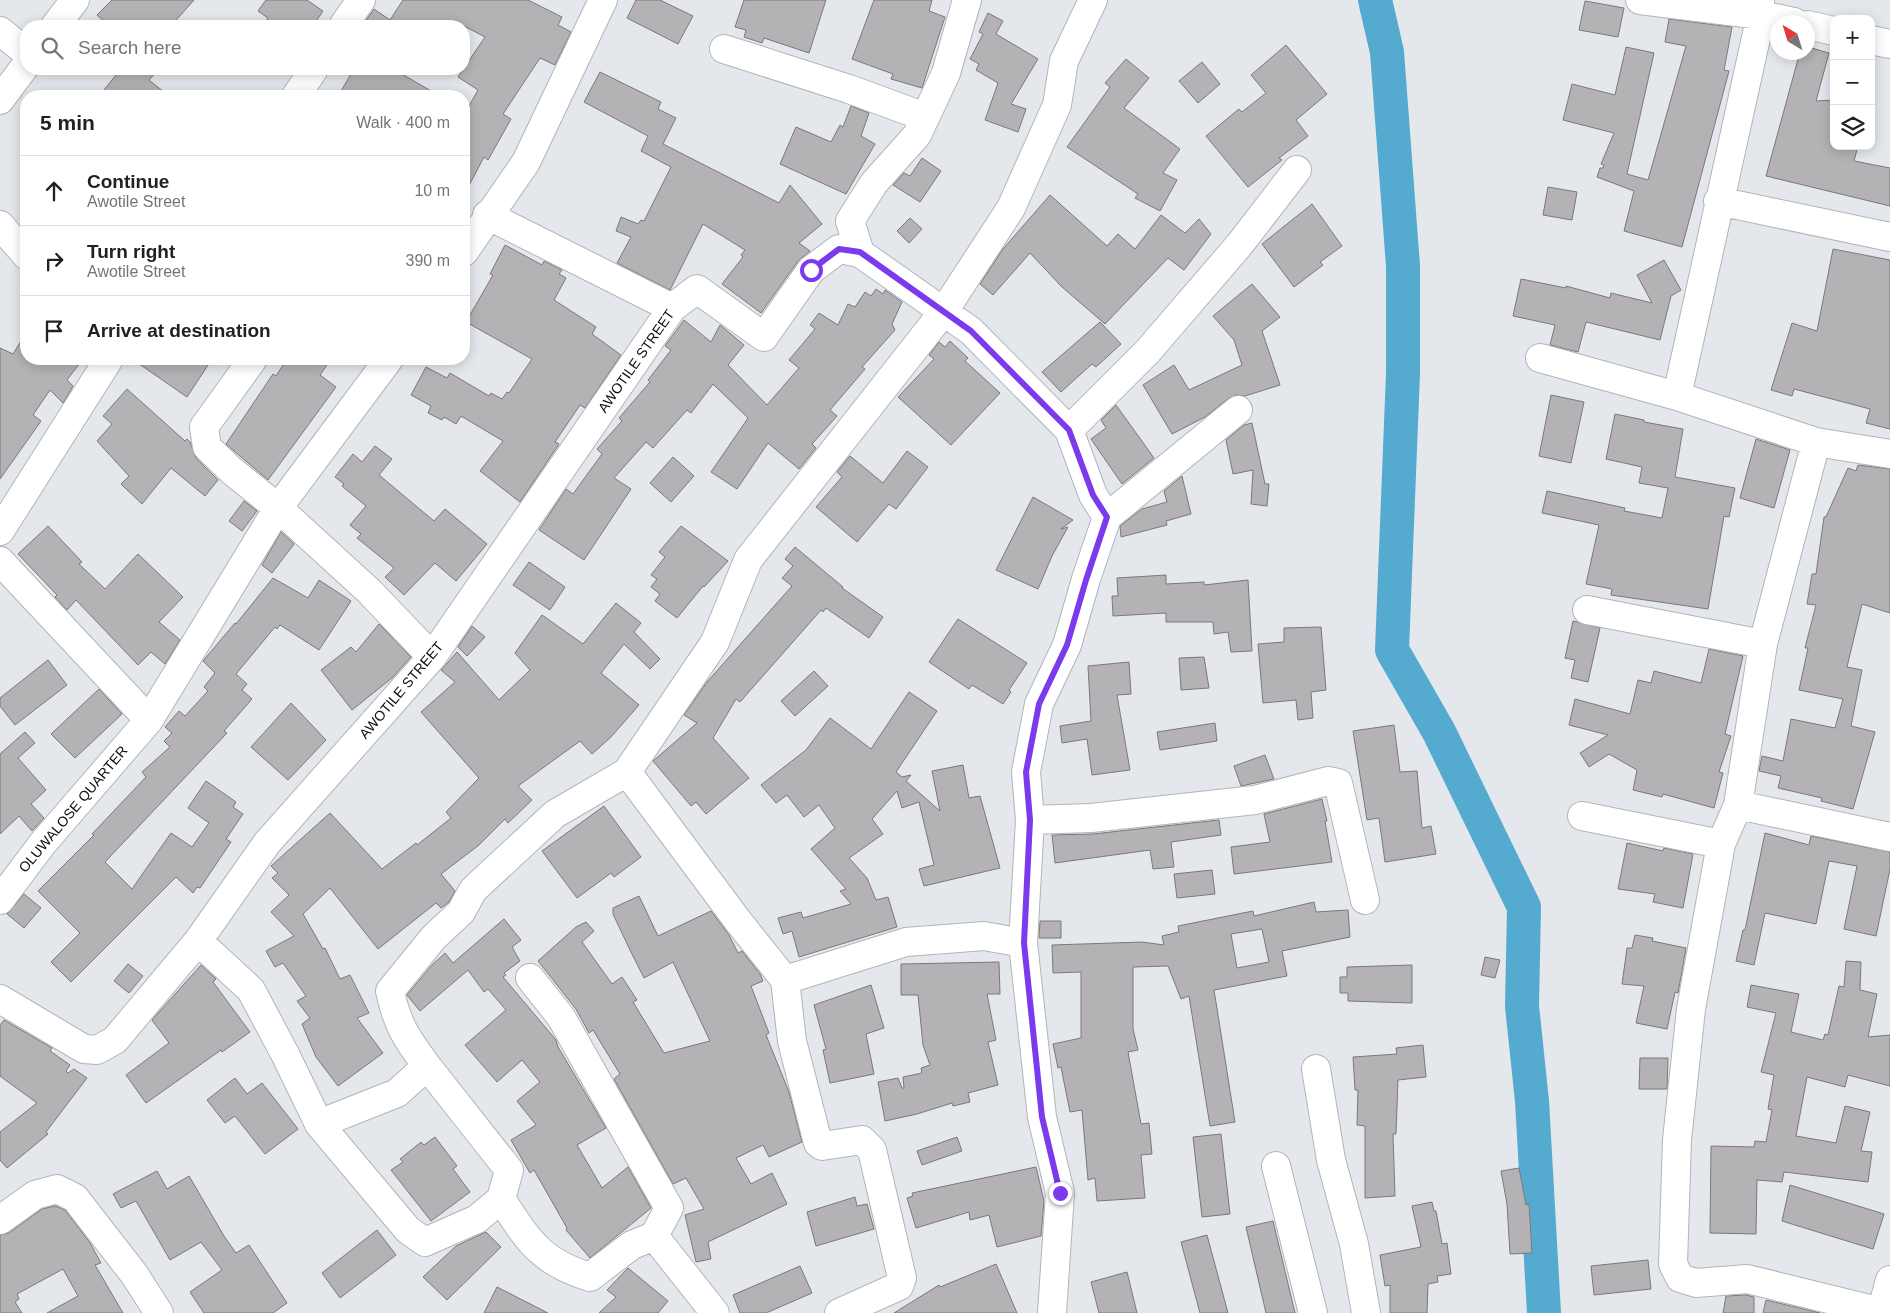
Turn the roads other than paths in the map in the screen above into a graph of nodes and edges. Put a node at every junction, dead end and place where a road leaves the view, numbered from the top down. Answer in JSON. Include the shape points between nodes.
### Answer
{"nodes":[{"id":1,"x":74,"y":0,"type":"edge"},
{"id":2,"x":361,"y":0,"type":"edge"},
{"id":3,"x":604,"y":0,"type":"edge"},
{"id":4,"x":967,"y":0,"type":"edge"},
{"id":5,"x":1093,"y":0,"type":"edge"},
{"id":6,"x":1640,"y":0,"type":"edge"},
{"id":7,"x":1760,"y":8,"type":"edge"},
{"id":8,"x":1777,"y":15,"type":"edge"},
{"id":9,"x":59,"y":20,"type":"edge"},
{"id":10,"x":348,"y":20,"type":"edge"},
{"id":11,"x":1815,"y":27,"type":"edge"},
{"id":12,"x":1830,"y":30,"type":"edge"},
{"id":13,"x":0,"y":31,"type":"edge"},
{"id":14,"x":1875,"y":41,"type":"edge"},
{"id":15,"x":1890,"y":44,"type":"edge"},
{"id":16,"x":20,"y":47,"type":"edge"},
{"id":17,"x":724,"y":49,"type":"dead end"},
{"id":18,"x":20,"y":73,"type":"edge"},
{"id":19,"x":310,"y":75,"type":"edge"},
{"id":20,"x":300,"y":90,"type":"edge"},
{"id":21,"x":0,"y":100,"type":"edge"},
{"id":22,"x":925,"y":118,"type":"junction"},
{"id":23,"x":1298,"y":170,"type":"dead end"},
{"id":24,"x":1718,"y":201,"type":"junction"},
{"id":25,"x":487,"y":215,"type":"junction"},
{"id":26,"x":0,"y":225,"type":"edge"},
{"id":27,"x":1890,"y":237,"type":"edge"},
{"id":28,"x":470,"y":242,"type":"edge"},
{"id":29,"x":20,"y":248,"type":"edge"},
{"id":30,"x":860,"y":252,"type":"junction"},
{"id":31,"x":672,"y":308,"type":"junction"},
{"id":32,"x":944,"y":312,"type":"junction"},
{"id":33,"x":1540,"y":358,"type":"dead end"},
{"id":34,"x":105,"y":365,"type":"edge"},
{"id":35,"x":249,"y":365,"type":"edge"},
{"id":36,"x":385,"y":365,"type":"edge"},
{"id":37,"x":1677,"y":396,"type":"junction"},
{"id":38,"x":1238,"y":410,"type":"dead end"},
{"id":39,"x":1069,"y":430,"type":"junction"},
{"id":40,"x":1816,"y":442,"type":"junction"},
{"id":41,"x":1890,"y":454,"type":"edge"},
{"id":42,"x":278,"y":508,"type":"junction"},
{"id":43,"x":1107,"y":517,"type":"junction"},
{"id":44,"x":0,"y":531,"type":"edge"},
{"id":45,"x":0,"y":561,"type":"edge"},
{"id":46,"x":1587,"y":610,"type":"dead end"},
{"id":47,"x":1763,"y":644,"type":"junction"},
{"id":48,"x":432,"y":657,"type":"junction"},
{"id":49,"x":149,"y":720,"type":"junction"},
{"id":50,"x":627,"y":772,"type":"junction"},
{"id":51,"x":1738,"y":805,"type":"junction"},
{"id":52,"x":1582,"y":816,"type":"dead end"},
{"id":53,"x":1030,"y":820,"type":"junction"},
{"id":54,"x":1890,"y":837,"type":"edge"},
{"id":55,"x":1721,"y":844,"type":"junction"},
{"id":56,"x":0,"y":900,"type":"edge"},
{"id":57,"x":1364,"y":900,"type":"dead end"},
{"id":58,"x":198,"y":941,"type":"junction"},
{"id":59,"x":1024,"y":943,"type":"junction"},
{"id":60,"x":530,"y":978,"type":"dead end"},
{"id":61,"x":785,"y":980,"type":"junction"},
{"id":62,"x":0,"y":999,"type":"edge"},
{"id":63,"x":427,"y":1066,"type":"junction"},
{"id":64,"x":1316,"y":1069,"type":"dead end"},
{"id":65,"x":319,"y":1124,"type":"junction"},
{"id":66,"x":1276,"y":1166,"type":"dead end"},
{"id":67,"x":501,"y":1199,"type":"junction"},
{"id":68,"x":0,"y":1220,"type":"edge"},
{"id":69,"x":654,"y":1236,"type":"junction"},
{"id":70,"x":1890,"y":1280,"type":"edge"},
{"id":71,"x":703,"y":1309,"type":"edge"},
{"id":72,"x":160,"y":1313,"type":"edge"},
{"id":73,"x":839,"y":1313,"type":"edge"},
{"id":74,"x":1052,"y":1313,"type":"edge"},
{"id":75,"x":1313,"y":1313,"type":"edge"},
{"id":76,"x":1366,"y":1313,"type":"edge"},
{"id":77,"x":1881,"y":1313,"type":"edge"}],
"edges":[{"from":1,"to":9,"type":"street"},
{"from":2,"to":10,"type":"street"},
{"from":3,"to":25,"type":"street","via":[[526,162]]},
{"from":4,"to":22,"type":"street","via":[[946,73]]},
{"from":5,"to":32,"type":"street","via":[[1064,61],[1057,105],[1012,208]]},
{"from":6,"to":7,"type":"street"},
{"from":7,"to":8,"type":"street"},
{"from":7,"to":24,"type":"street"},
{"from":11,"to":12,"type":"street"},
{"from":13,"to":16,"type":"street"},
{"from":14,"to":15,"type":"street"},
{"from":17,"to":22,"type":"street","via":[[849,88]]},
{"from":18,"to":21,"type":"street"},
{"from":19,"to":20,"type":"street"},
{"from":22,"to":30,"type":"street","via":[[917,136],[874,183],[850,221]]},
{"from":23,"to":39,"type":"street","via":[[1240,244],[1148,351]]},
{"from":24,"to":27,"type":"street"},
{"from":24,"to":37,"type":"street"},
{"from":25,"to":28,"type":"street"},
{"from":25,"to":31,"type":"street"},
{"from":26,"to":29,"type":"street"},
{"from":30,"to":31,"type":"street","name":"AWOTILE STREET","via":[[839,249],[811,270],[764,337],[696,289]]},
{"from":30,"to":32,"type":"street"},
{"from":31,"to":48,"type":"street","name":"AWOTILE STREET"},
{"from":32,"to":39,"type":"street","via":[[971,331]]},
{"from":32,"to":50,"type":"street","via":[[748,560],[715,642]]},
{"from":33,"to":37,"type":"street"},
{"from":34,"to":44,"type":"street"},
{"from":35,"to":42,"type":"street","via":[[204,427],[207,447]]},
{"from":36,"to":42,"type":"street","name":"OLUWALOSE QUARTER"},
{"from":37,"to":40,"type":"street"},
{"from":38,"to":43,"type":"street"},
{"from":39,"to":43,"type":"street","via":[[1093,495]]},
{"from":40,"to":41,"type":"street"},
{"from":40,"to":47,"type":"street"},
{"from":42,"to":48,"type":"street","via":[[369,591]]},
{"from":42,"to":49,"type":"street","name":"OLUWALOSE QUARTER"},
{"from":43,"to":53,"type":"street","via":[[1067,645],[1039,704],[1026,772]]},
{"from":45,"to":49,"type":"street"},
{"from":46,"to":47,"type":"street"},
{"from":47,"to":51,"type":"street"},
{"from":48,"to":58,"type":"street","name":"AWOTILE STREET","via":[[267,843]]},
{"from":49,"to":56,"type":"street","name":"OLUWALOSE QUARTER","via":[[43,843]]},
{"from":50,"to":61,"type":"street"},
{"from":50,"to":63,"type":"street","via":[[554,814],[473,890],[461,912],[434,937],[390,992],[403,1033]]},
{"from":51,"to":54,"type":"street"},
{"from":51,"to":55,"type":"street"},
{"from":52,"to":55,"type":"street"},
{"from":53,"to":57,"type":"street","via":[[1092,818],[1255,800],[1328,781],[1338,783]]},
{"from":53,"to":59,"type":"street"},
{"from":55,"to":77,"type":"street","via":[[1691,1009],[1676,1140],[1673,1264],[1680,1278],[1696,1283],[1747,1279]]},
{"from":58,"to":62,"type":"street","name":"AWOTILE STREET","via":[[115,1040],[97,1050],[84,1049]]},
{"from":58,"to":65,"type":"street","via":[[250,990]]},
{"from":59,"to":61,"type":"street","via":[[984,936],[906,942]]},
{"from":59,"to":74,"type":"street","via":[[1042,1117],[1060,1193]]},
{"from":60,"to":69,"type":"street","via":[[560,1017],[669,1208]]},
{"from":61,"to":73,"type":"street","via":[[792,1041],[818,1143],[829,1146],[862,1140],[868,1143],[902,1278],[899,1286]]},
{"from":63,"to":65,"type":"street","via":[[397,1093]]},
{"from":63,"to":67,"type":"street","via":[[509,1170]]},
{"from":64,"to":76,"type":"street","via":[[1332,1160],[1354,1244]]},
{"from":65,"to":67,"type":"street","via":[[408,1230],[425,1242],[477,1219]]},
{"from":66,"to":75,"type":"street"},
{"from":67,"to":69,"type":"street","via":[[530,1244],[562,1267],[590,1277],[632,1245]]},
{"from":68,"to":72,"type":"street","via":[[34,1195],[57,1189],[75,1198]]},
{"from":69,"to":71,"type":"street"},
{"from":70,"to":77,"type":"street"}]}
